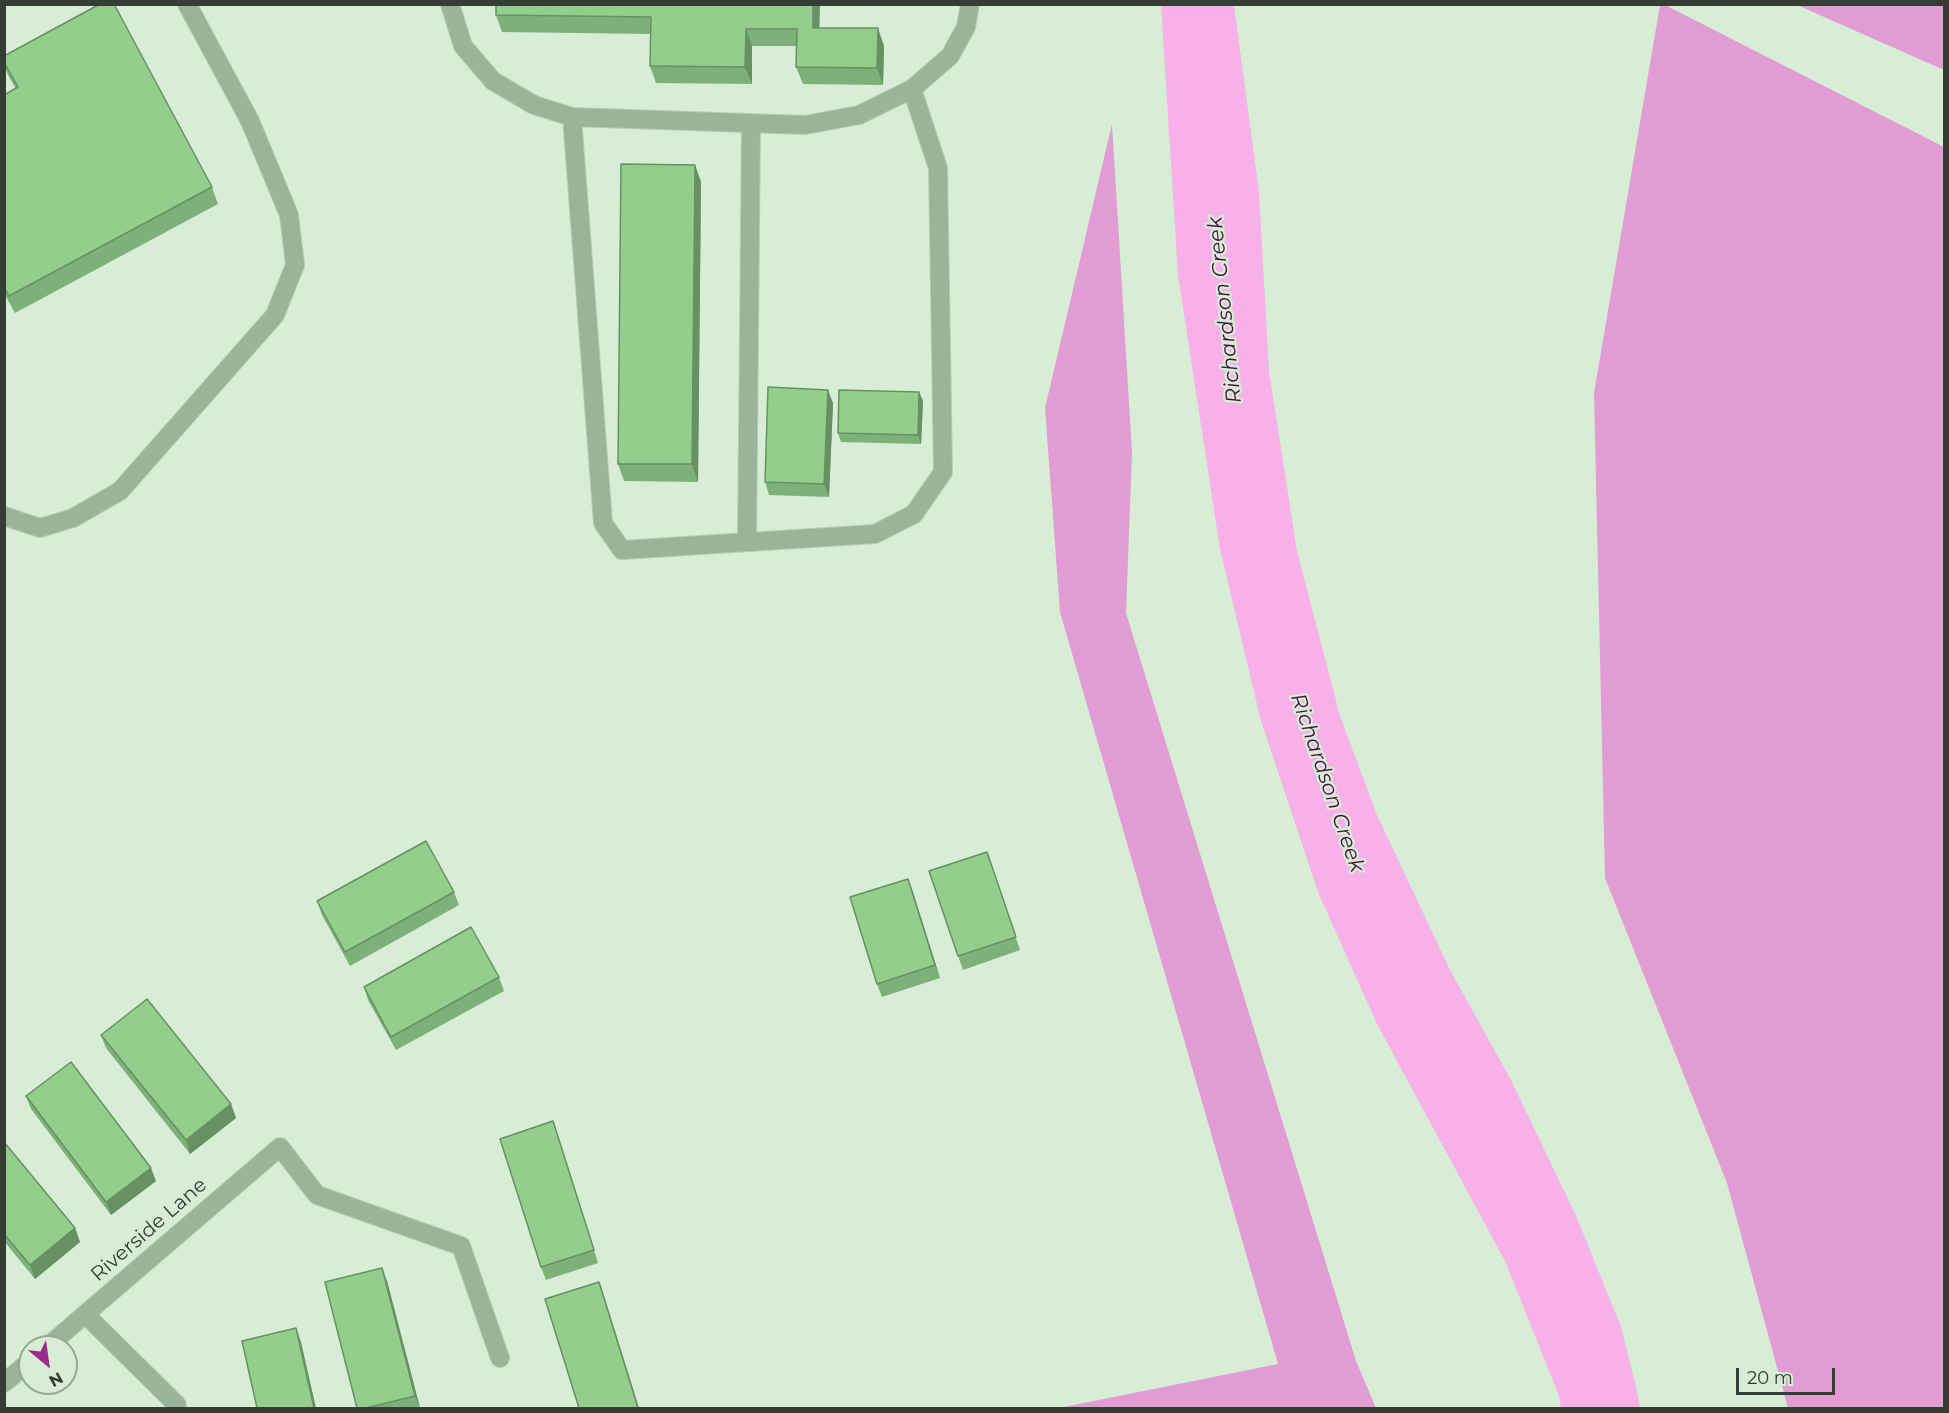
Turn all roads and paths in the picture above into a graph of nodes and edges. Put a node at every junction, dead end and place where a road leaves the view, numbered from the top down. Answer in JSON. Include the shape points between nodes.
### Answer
{"nodes":[{"id":1,"x":187,"y":4,"type":"edge"},
{"id":2,"x":450,"y":4,"type":"edge"},
{"id":3,"x":970,"y":4,"type":"edge"},
{"id":4,"x":912,"y":89,"type":"junction"},
{"id":5,"x":572,"y":117,"type":"junction"},
{"id":6,"x":752,"y":123,"type":"junction"},
{"id":7,"x":4,"y":516,"type":"edge"},
{"id":8,"x":747,"y":542,"type":"junction"},
{"id":9,"x":86,"y":1314,"type":"junction"},
{"id":10,"x":61,"y":1335,"type":"edge"},
{"id":11,"x":500,"y":1358,"type":"dead end"},
{"id":12,"x":18,"y":1371,"type":"edge"},
{"id":13,"x":4,"y":1383,"type":"edge"},
{"id":14,"x":177,"y":1405,"type":"dead end"}],
"edges":[{"from":1,"to":7,"type":"street","via":[[250,121],[289,215],[295,265],[275,315],[120,491],[73,518],[40,528]]},
{"from":2,"to":5,"type":"street","via":[[463,46],[492,81],[534,105]]},
{"from":3,"to":4,"type":"street","via":[[966,27],[950,56]]},
{"from":4,"to":6,"type":"street","via":[[859,114],[805,125]]},
{"from":4,"to":8,"type":"street","via":[[938,168],[943,472],[914,514],[875,534]]},
{"from":5,"to":6,"type":"street"},
{"from":5,"to":8,"type":"street","via":[[603,523],[622,550]]},
{"from":6,"to":8,"type":"street"},
{"from":9,"to":10,"type":"street","name":"Riverside Lane"},
{"from":9,"to":11,"type":"street","name":"Riverside Lane","via":[[280,1147],[317,1195],[461,1246]]},
{"from":9,"to":14,"type":"street"},
{"from":12,"to":13,"type":"street"}]}
